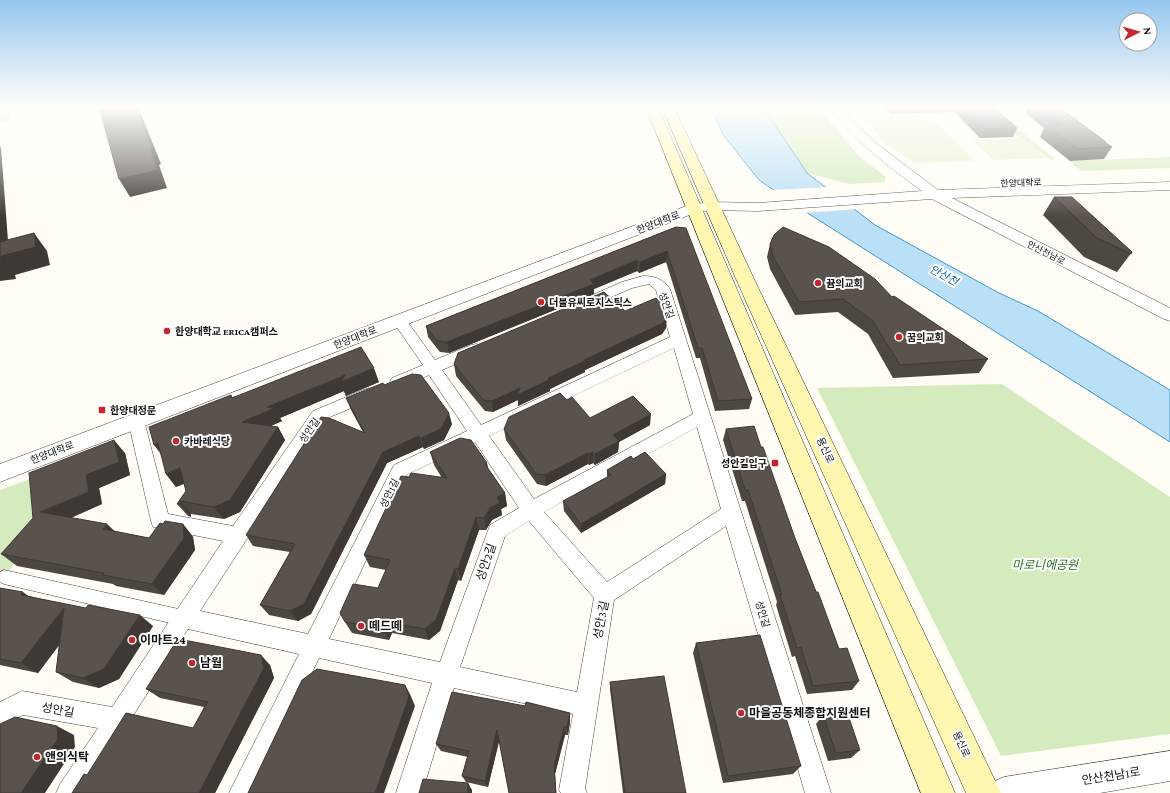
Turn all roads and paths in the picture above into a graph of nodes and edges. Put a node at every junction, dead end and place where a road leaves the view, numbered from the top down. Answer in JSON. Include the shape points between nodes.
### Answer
{"nodes":[{"id":1,"x":671,"y":144,"type":"edge"},
{"id":2,"x":681,"y":144,"type":"edge"},
{"id":3,"x":860,"y":144,"type":"edge"},
{"id":4,"x":870,"y":144,"type":"edge"},
{"id":5,"x":1170,"y":178,"type":"edge"},
{"id":6,"x":1170,"y":186,"type":"edge"},
{"id":7,"x":930,"y":191,"type":"junction"},
{"id":8,"x":703,"y":207,"type":"junction"},
{"id":9,"x":575,"y":308,"type":"edge"},
{"id":10,"x":1170,"y":316,"type":"edge"},
{"id":11,"x":399,"y":320,"type":"junction"},
{"id":12,"x":679,"y":339,"type":"junction"},
{"id":13,"x":489,"y":344,"type":"edge"},
{"id":14,"x":432,"y":368,"type":"junction"},
{"id":15,"x":702,"y":417,"type":"junction"},
{"id":16,"x":136,"y":420,"type":"junction"},
{"id":17,"x":477,"y":434,"type":"junction"},
{"id":18,"x":0,"y":473,"type":"edge"},
{"id":19,"x":531,"y":510,"type":"junction"},
{"id":20,"x":732,"y":512,"type":"junction"},
{"id":21,"x":238,"y":535,"type":"junction"},
{"id":22,"x":4,"y":577,"type":"dead end"},
{"id":23,"x":605,"y":595,"type":"junction"},
{"id":24,"x":183,"y":618,"type":"junction"},
{"id":25,"x":312,"y":647,"type":"junction"},
{"id":26,"x":446,"y":676,"type":"junction"},
{"id":27,"x":586,"y":705,"type":"junction"},
{"id":28,"x":0,"y":714,"type":"edge"},
{"id":29,"x":117,"y":720,"type":"junction"},
{"id":30,"x":1170,"y":766,"type":"edge"},
{"id":31,"x":69,"y":793,"type":"edge"},
{"id":32,"x":242,"y":793,"type":"edge"},
{"id":33,"x":409,"y":793,"type":"edge"},
{"id":34,"x":574,"y":793,"type":"edge"},
{"id":35,"x":818,"y":793,"type":"edge"},
{"id":36,"x":938,"y":793,"type":"edge"},
{"id":37,"x":984,"y":793,"type":"edge"},
{"id":38,"x":1004,"y":793,"type":"edge"}],
"edges":[{"from":1,"to":8,"type":"main road","name":"용신로"},
{"from":2,"to":8,"type":"main road","name":"용신로"},
{"from":3,"to":7,"type":"street","name":"안산천남로","via":[[899,175]]},
{"from":4,"to":7,"type":"street","name":"안산천남로"},
{"from":5,"to":7,"type":"street","name":"한양대학로","via":[[964,185]]},
{"from":6,"to":7,"type":"street","name":"한양대학로"},
{"from":7,"to":8,"type":"street","name":"한양대학로"},
{"from":7,"to":10,"type":"street","name":"안산천남로"},
{"from":8,"to":11,"type":"street","name":"한양대학로"},
{"from":8,"to":36,"type":"main road","name":"용신로"},
{"from":8,"to":37,"type":"main road","name":"용신로","via":[[936,686]]},
{"from":9,"to":12,"type":"street","name":"성안길","via":[[639,281],[651,280],[663,289]]},
{"from":11,"to":14,"type":"street"},
{"from":11,"to":16,"type":"street","name":"한양대학로"},
{"from":12,"to":15,"type":"street","name":"성안길"},
{"from":12,"to":17,"type":"street","name":"성안1길"},
{"from":13,"to":14,"type":"street","name":"성안길"},
{"from":14,"to":17,"type":"street"},
{"from":14,"to":21,"type":"street","name":"성안길","via":[[319,415]]},
{"from":15,"to":19,"type":"street","name":"성안2길"},
{"from":15,"to":20,"type":"street","name":"성안길"},
{"from":16,"to":18,"type":"street","name":"한양대학로"},
{"from":16,"to":21,"type":"street","via":[[160,520]]},
{"from":17,"to":19,"type":"street"},
{"from":17,"to":25,"type":"street","name":"성안1길","via":[[400,470]]},
{"from":19,"to":23,"type":"street"},
{"from":19,"to":26,"type":"street","name":"성안2길","via":[[497,532]]},
{"from":20,"to":23,"type":"street","name":"성안3길"},
{"from":20,"to":35,"type":"street","name":"성안길"},
{"from":21,"to":24,"type":"street","name":"성안길"},
{"from":22,"to":24,"type":"street"},
{"from":23,"to":27,"type":"street","name":"성안3길"},
{"from":24,"to":25,"type":"street"},
{"from":24,"to":29,"type":"street","name":"성안길"},
{"from":25,"to":26,"type":"street"},
{"from":25,"to":32,"type":"street","name":"성안1길"},
{"from":26,"to":27,"type":"street"},
{"from":26,"to":33,"type":"street","name":"성안2길"},
{"from":27,"to":34,"type":"street","name":"성안3길","via":[[572,790]]},
{"from":28,"to":29,"type":"street","name":"성안길","via":[[22,703]]},
{"from":29,"to":31,"type":"street","name":"성안길"},
{"from":30,"to":38,"type":"street","name":"안산천남1로"}]}
